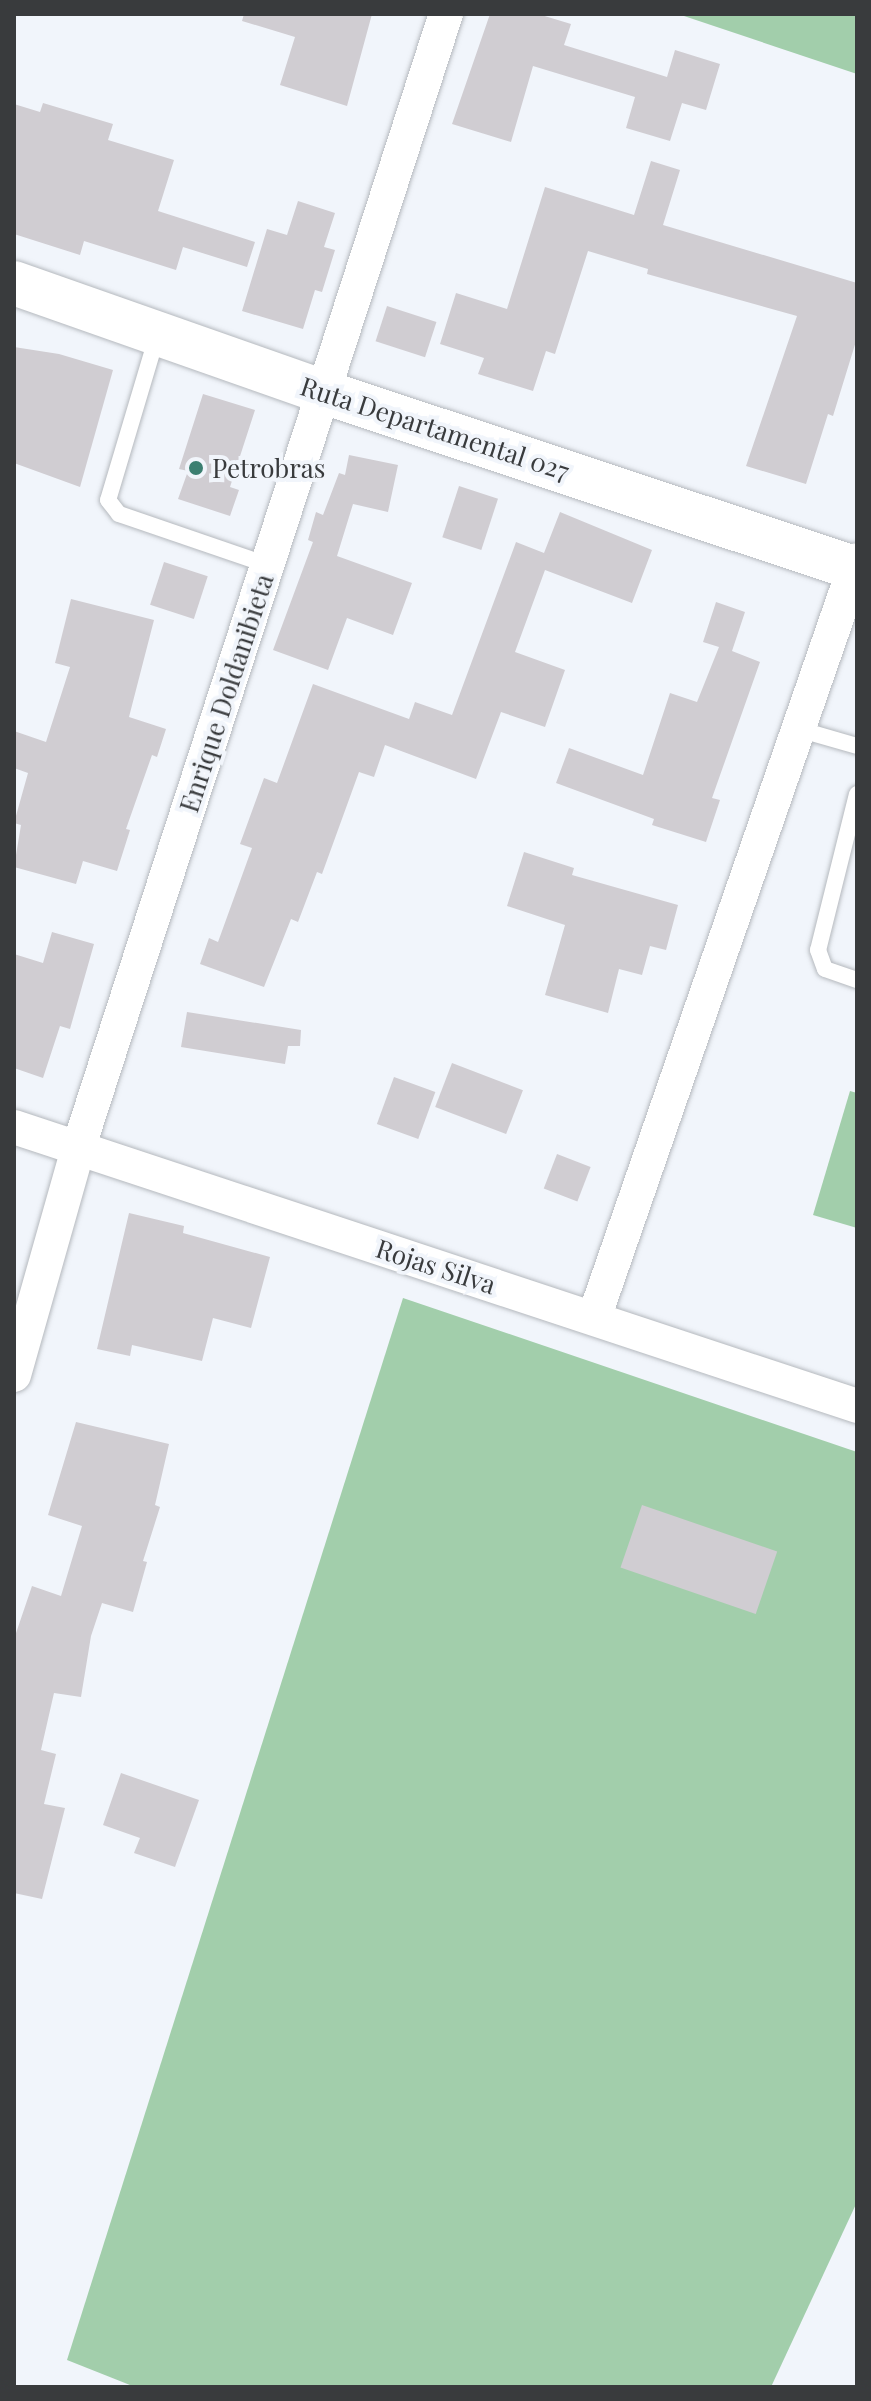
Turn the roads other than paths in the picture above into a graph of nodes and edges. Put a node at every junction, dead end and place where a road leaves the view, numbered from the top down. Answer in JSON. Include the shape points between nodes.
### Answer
{"nodes":[{"id":1,"x":446,"y":14,"type":"edge"},
{"id":2,"x":14,"y":283,"type":"edge"},
{"id":3,"x":157,"y":334,"type":"junction"},
{"id":4,"x":324,"y":392,"type":"junction"},
{"id":5,"x":268,"y":565,"type":"junction"},
{"id":6,"x":856,"y":565,"type":"edge"},
{"id":7,"x":798,"y":729,"type":"junction"},
{"id":8,"x":857,"y":746,"type":"edge"},
{"id":9,"x":857,"y":794,"type":"edge"},
{"id":10,"x":857,"y":980,"type":"edge"},
{"id":11,"x":14,"y":1127,"type":"edge"},
{"id":12,"x":78,"y":1149,"type":"junction"},
{"id":13,"x":594,"y":1318,"type":"junction"},
{"id":14,"x":14,"y":1375,"type":"edge"},
{"id":15,"x":857,"y":1406,"type":"edge"}],
"edges":[{"from":1,"to":4,"type":"street","name":"Enrique Doldanibieta"},
{"from":2,"to":3,"type":"main road","name":"Ruta Departamental 027"},
{"from":3,"to":4,"type":"main road","name":"Ruta Departamental 027"},
{"from":3,"to":5,"type":"lane","via":[[108,500],[119,514]]},
{"from":4,"to":5,"type":"street","name":"Enrique Doldanibieta"},
{"from":4,"to":6,"type":"main road","name":"Ruta Departamental 027"},
{"from":5,"to":12,"type":"street","name":"Enrique Doldanibieta"},
{"from":6,"to":7,"type":"street"},
{"from":7,"to":8,"type":"lane"},
{"from":7,"to":13,"type":"street"},
{"from":9,"to":10,"type":"lane","via":[[818,940],[825,969]]},
{"from":11,"to":12,"type":"street","name":"Rojas Silva"},
{"from":12,"to":13,"type":"street","name":"Rojas Silva"},
{"from":12,"to":14,"type":"street","name":"Enrique Doldanibieta"},
{"from":13,"to":15,"type":"street","name":"Rojas Silva"}]}
